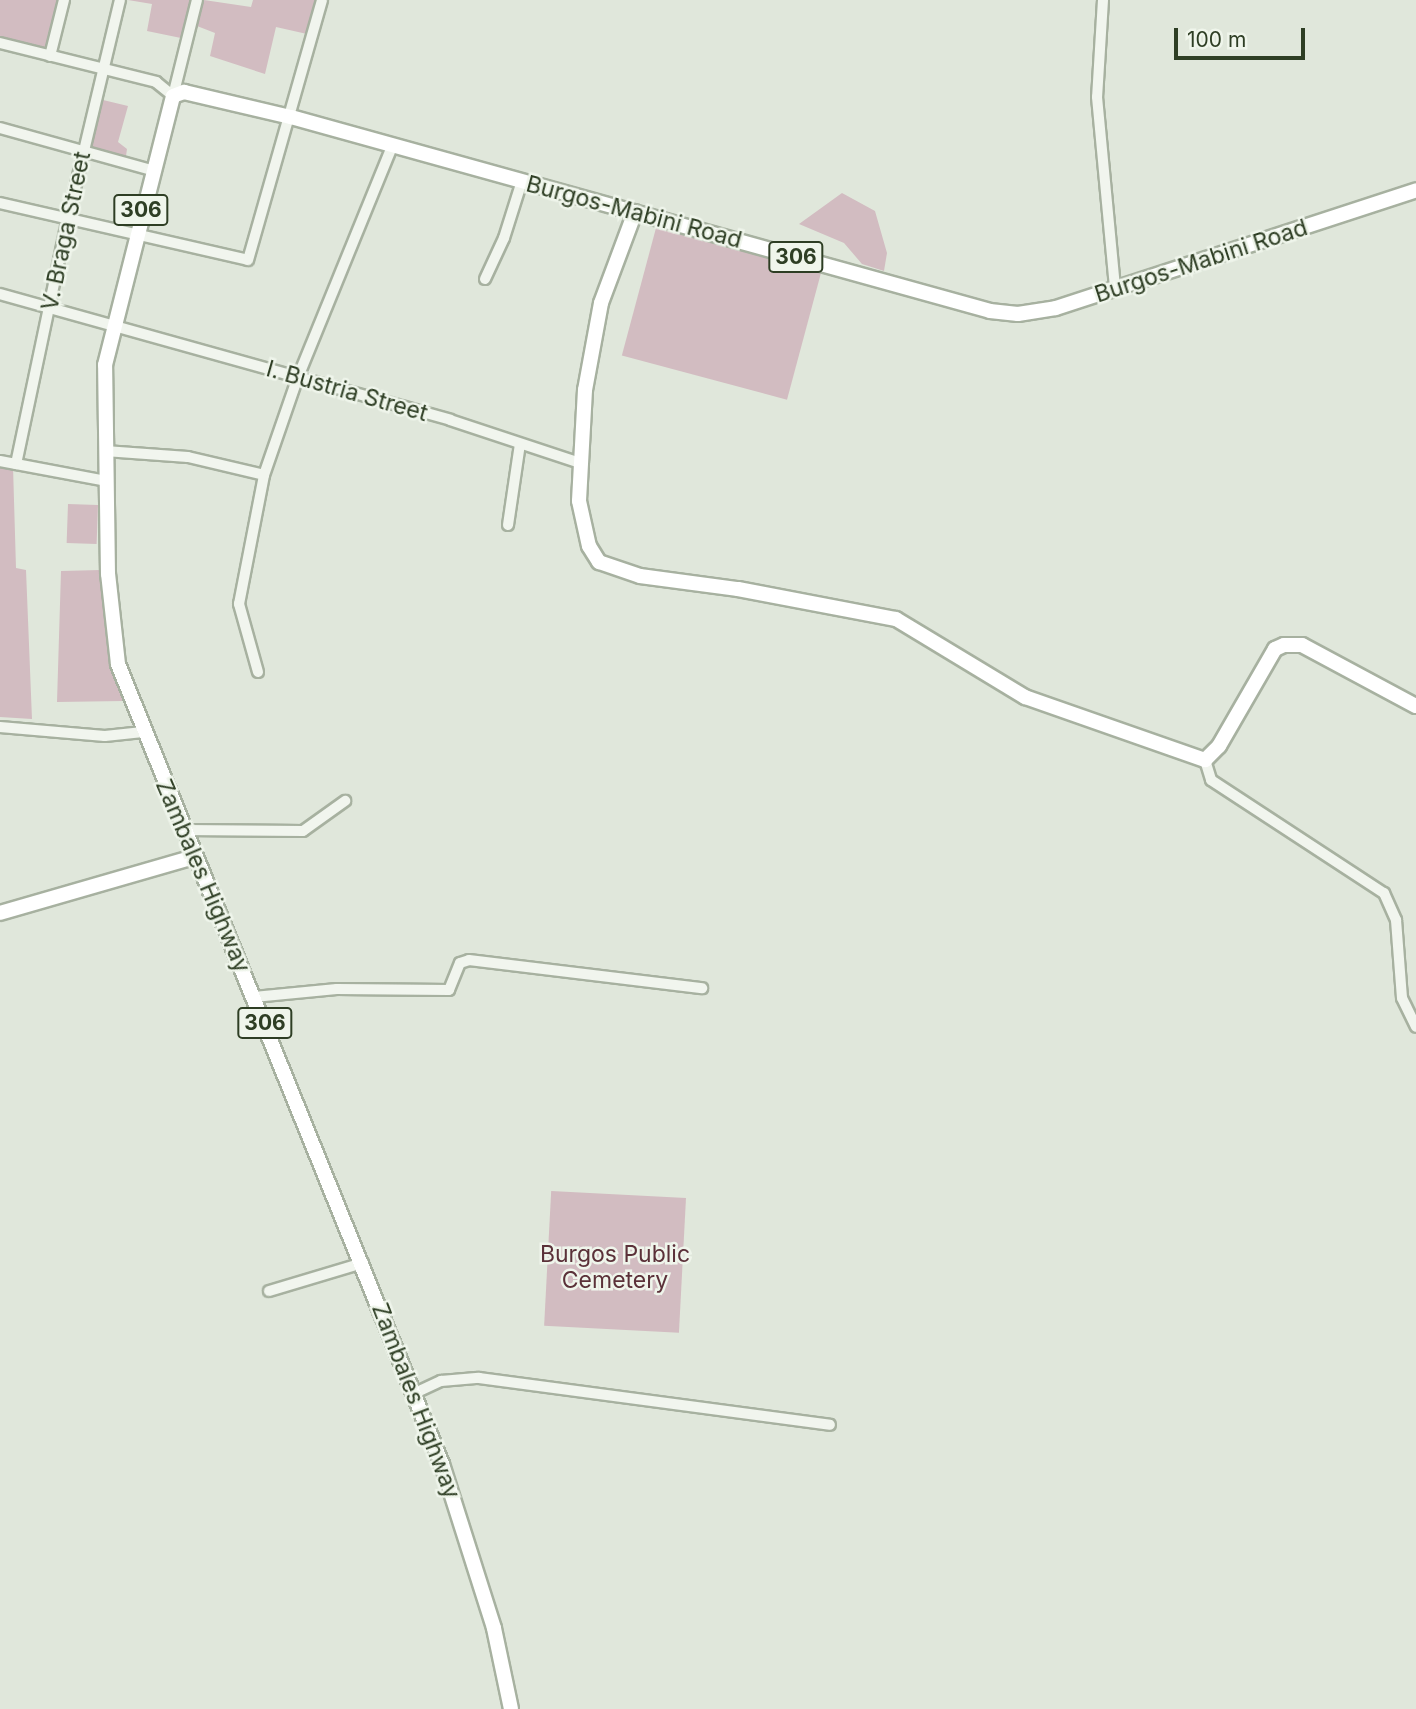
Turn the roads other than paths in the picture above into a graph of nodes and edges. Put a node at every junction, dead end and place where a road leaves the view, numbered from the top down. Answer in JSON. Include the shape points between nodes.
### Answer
{"nodes":[{"id":1,"x":64,"y":0,"type":"edge"},
{"id":2,"x":120,"y":0,"type":"edge"},
{"id":3,"x":197,"y":0,"type":"edge"},
{"id":4,"x":323,"y":0,"type":"edge"},
{"id":5,"x":1102,"y":0,"type":"edge"},
{"id":6,"x":0,"y":43,"type":"edge"},
{"id":7,"x":50,"y":56,"type":"junction"},
{"id":8,"x":105,"y":70,"type":"junction"},
{"id":9,"x":173,"y":96,"type":"junction"},
{"id":10,"x":291,"y":117,"type":"junction"},
{"id":11,"x":0,"y":128,"type":"edge"},
{"id":12,"x":392,"y":147,"type":"junction"},
{"id":13,"x":83,"y":151,"type":"junction"},
{"id":14,"x":151,"y":170,"type":"junction"},
{"id":15,"x":522,"y":181,"type":"junction"},
{"id":16,"x":1416,"y":190,"type":"edge"},
{"id":17,"x":0,"y":203,"type":"edge"},
{"id":18,"x":635,"y":212,"type":"junction"},
{"id":19,"x":68,"y":218,"type":"junction"},
{"id":20,"x":135,"y":235,"type":"junction"},
{"id":21,"x":485,"y":279,"type":"dead end"},
{"id":22,"x":1115,"y":289,"type":"junction"},
{"id":23,"x":0,"y":295,"type":"edge"},
{"id":24,"x":50,"y":307,"type":"junction"},
{"id":25,"x":112,"y":324,"type":"junction"},
{"id":26,"x":298,"y":377,"type":"junction"},
{"id":27,"x":520,"y":444,"type":"junction"},
{"id":28,"x":105,"y":451,"type":"junction"},
{"id":29,"x":0,"y":461,"type":"edge"},
{"id":30,"x":580,"y":463,"type":"junction"},
{"id":31,"x":16,"y":464,"type":"junction"},
{"id":32,"x":264,"y":475,"type":"junction"},
{"id":33,"x":107,"y":481,"type":"junction"},
{"id":34,"x":508,"y":525,"type":"dead end"},
{"id":35,"x":258,"y":672,"type":"dead end"},
{"id":36,"x":1416,"y":706,"type":"edge"},
{"id":37,"x":0,"y":727,"type":"edge"},
{"id":38,"x":142,"y":732,"type":"junction"},
{"id":39,"x":1205,"y":760,"type":"junction"},
{"id":40,"x":345,"y":801,"type":"dead end"},
{"id":41,"x":184,"y":830,"type":"junction"},
{"id":42,"x":194,"y":858,"type":"junction"},
{"id":43,"x":0,"y":913,"type":"edge"},
{"id":44,"x":702,"y":988,"type":"dead end"},
{"id":45,"x":254,"y":997,"type":"junction"},
{"id":46,"x":1416,"y":1027,"type":"edge"},
{"id":47,"x":363,"y":1263,"type":"junction"},
{"id":48,"x":269,"y":1291,"type":"dead end"},
{"id":49,"x":415,"y":1392,"type":"junction"},
{"id":50,"x":830,"y":1425,"type":"dead end"},
{"id":51,"x":511,"y":1709,"type":"edge"}],
"edges":[{"from":1,"to":7,"type":"street"},
{"from":2,"to":8,"type":"street","name":"V. Braga Street"},
{"from":3,"to":9,"type":"street"},
{"from":4,"to":10,"type":"street"},
{"from":5,"to":22,"type":"street","via":[[1097,97]]},
{"from":6,"to":7,"type":"street"},
{"from":7,"to":8,"type":"street"},
{"from":8,"to":9,"type":"street","via":[[156,82]]},
{"from":8,"to":13,"type":"street","name":"V. Braga Street"},
{"from":9,"to":10,"type":"main road","name":"Burgos-Mabini Road","number":"306","via":[[184,92]]},
{"from":9,"to":14,"type":"main road","name":"Zambales Highway","number":"306"},
{"from":10,"to":12,"type":"main road","name":"Burgos-Mabini Road","number":"306"},
{"from":10,"to":20,"type":"street","via":[[251,255],[241,261]]},
{"from":11,"to":13,"type":"street"},
{"from":12,"to":15,"type":"main road","name":"Burgos-Mabini Road","number":"306"},
{"from":12,"to":26,"type":"street"},
{"from":13,"to":14,"type":"street"},
{"from":13,"to":19,"type":"street","name":"V. Braga Street"},
{"from":14,"to":20,"type":"main road","name":"Zambales Highway","number":"306"},
{"from":15,"to":18,"type":"main road","name":"Burgos-Mabini Road","number":"306"},
{"from":15,"to":21,"type":"street"},
{"from":16,"to":22,"type":"main road","name":"Burgos-Mabini Road","number":"306"},
{"from":17,"to":19,"type":"street"},
{"from":18,"to":22,"type":"main road","name":"Burgos-Mabini Road","number":"306","via":[[990,311],[1018,314],[1056,308]]},
{"from":18,"to":30,"type":"main road","via":[[590,345]]},
{"from":19,"to":20,"type":"street"},
{"from":19,"to":24,"type":"street","name":"V. Braga Street"},
{"from":20,"to":25,"type":"main road","name":"Zambales Highway","number":"306"},
{"from":23,"to":24,"type":"street","name":"I. Bustria Street"},
{"from":24,"to":25,"type":"street","name":"I. Bustria Street"},
{"from":24,"to":31,"type":"street","name":"V. Braga Street"},
{"from":25,"to":26,"type":"street","name":"I. Bustria Street"},
{"from":25,"to":28,"type":"main road","name":"Zambales Highway","number":"306","via":[[104,365]]},
{"from":26,"to":27,"type":"street","name":"I. Bustria Street"},
{"from":26,"to":32,"type":"street"},
{"from":27,"to":30,"type":"street","name":"I. Bustria Street"},
{"from":27,"to":34,"type":"street"},
{"from":28,"to":32,"type":"street","via":[[188,457]]},
{"from":28,"to":33,"type":"main road","name":"Zambales Highway","number":"306"},
{"from":29,"to":31,"type":"street"},
{"from":30,"to":39,"type":"main road","via":[[579,501],[589,546],[599,562],[611,569],[896,619],[1025,697]]},
{"from":31,"to":33,"type":"street"},
{"from":32,"to":35,"type":"street","via":[[239,604]]},
{"from":33,"to":38,"type":"main road","name":"Zambales Highway","number":"306","via":[[113,639]]},
{"from":36,"to":39,"type":"main road","via":[[1302,645],[1284,645],[1275,649],[1219,746]]},
{"from":37,"to":38,"type":"street","via":[[105,736]]},
{"from":38,"to":41,"type":"main road","name":"Zambales Highway","number":"306"},
{"from":39,"to":46,"type":"street","via":[[1211,780],[1384,893],[1396,920],[1402,998]]},
{"from":40,"to":41,"type":"street","via":[[303,831]]},
{"from":41,"to":42,"type":"main road","name":"Zambales Highway","number":"306"},
{"from":42,"to":43,"type":"main road"},
{"from":42,"to":45,"type":"main road","name":"Zambales Highway","number":"306"},
{"from":44,"to":45,"type":"street","via":[[469,960],[460,963],[449,990],[337,989]]},
{"from":45,"to":47,"type":"main road","name":"Zambales Highway","number":"306"},
{"from":47,"to":48,"type":"street"},
{"from":47,"to":49,"type":"main road","name":"Zambales Highway","number":"306"},
{"from":49,"to":50,"type":"street","via":[[441,1381],[479,1378]]},
{"from":49,"to":51,"type":"main road","name":"Zambales Highway","number":"306","via":[[493,1623]]}]}
